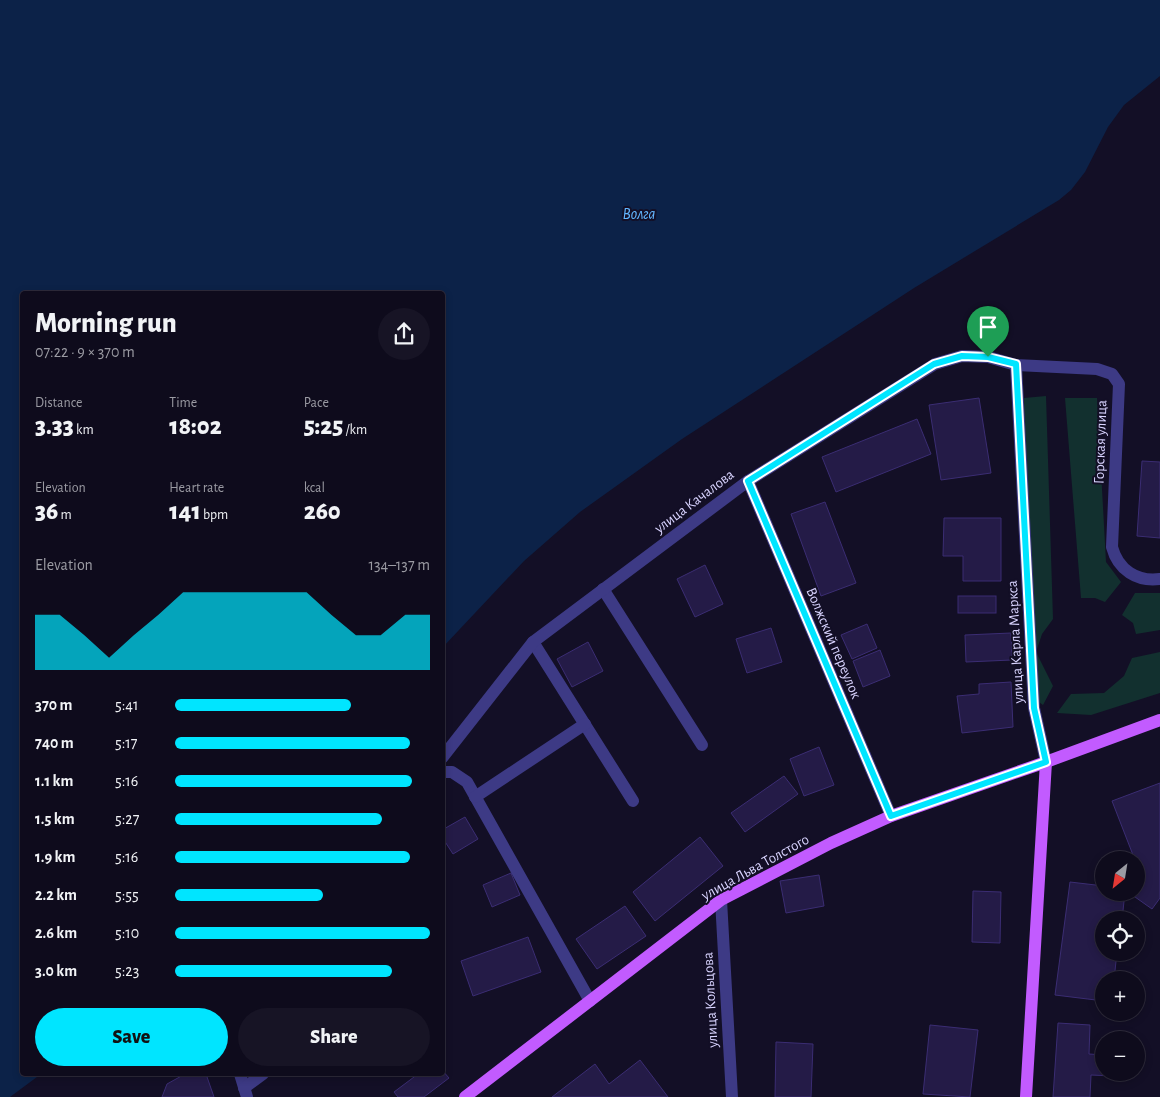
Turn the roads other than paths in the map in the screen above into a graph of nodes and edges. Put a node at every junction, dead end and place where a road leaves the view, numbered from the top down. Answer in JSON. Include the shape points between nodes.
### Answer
{"nodes":[{"id":1,"x":1016,"y":364,"type":"junction"},
{"id":2,"x":748,"y":481,"type":"junction"},
{"id":3,"x":1160,"y":579,"type":"edge"},
{"id":4,"x":603,"y":589,"type":"junction"},
{"id":5,"x":533,"y":642,"type":"junction"},
{"id":6,"x":1160,"y":720,"type":"edge"},
{"id":7,"x":585,"y":724,"type":"junction"},
{"id":8,"x":702,"y":745,"type":"dead end"},
{"id":9,"x":445,"y":754,"type":"edge"},
{"id":10,"x":1046,"y":762,"type":"junction"},
{"id":11,"x":445,"y":772,"type":"edge"},
{"id":12,"x":475,"y":797,"type":"junction"},
{"id":13,"x":634,"y":801,"type":"dead end"},
{"id":14,"x":891,"y":816,"type":"junction"},
{"id":15,"x":721,"y":900,"type":"junction"},
{"id":16,"x":590,"y":1001,"type":"junction"},
{"id":17,"x":241,"y":1076,"type":"edge"},
{"id":18,"x":261,"y":1076,"type":"edge"},
{"id":19,"x":245,"y":1093,"type":"edge"},
{"id":20,"x":465,"y":1097,"type":"edge"},
{"id":21,"x":732,"y":1097,"type":"edge"},
{"id":22,"x":1026,"y":1097,"type":"edge"}],
"edges":[{"from":1,"to":2,"type":"street","name":"улица Качалова","via":[[988,357],[962,356],[934,364]]},
{"from":1,"to":3,"type":"street","name":"Горская улица","via":[[1098,369],[1112,374],[1117,380],[1112,547],[1120,566],[1130,573],[1140,578]]},
{"from":1,"to":10,"type":"street","name":"улица Карла Маркса","via":[[1034,708]]},
{"from":2,"to":4,"type":"street","name":"улица Качалова"},
{"from":2,"to":14,"type":"street","name":"Волжский переулок"},
{"from":4,"to":5,"type":"street","name":"улица Качалова"},
{"from":4,"to":8,"type":"street"},
{"from":5,"to":7,"type":"street"},
{"from":5,"to":9,"type":"street","name":"улица Качалова"},
{"from":6,"to":10,"type":"main road","name":"улица Льва Толстого"},
{"from":7,"to":12,"type":"street"},
{"from":7,"to":13,"type":"street"},
{"from":10,"to":14,"type":"main road","name":"улица Льва Толстого"},
{"from":10,"to":22,"type":"main road","name":"улица Карла Маркса"},
{"from":11,"to":12,"type":"street","via":[[452,772],[467,782]]},
{"from":12,"to":16,"type":"street"},
{"from":14,"to":15,"type":"main road","name":"улица Льва Толстого","via":[[830,843]]},
{"from":15,"to":16,"type":"main road","name":"улица Льва Толстого"},
{"from":15,"to":21,"type":"street","name":"улица Кольцова"},
{"from":16,"to":20,"type":"main road","name":"улица Льва Толстого"},
{"from":17,"to":19,"type":"street"},
{"from":18,"to":19,"type":"street"}]}
